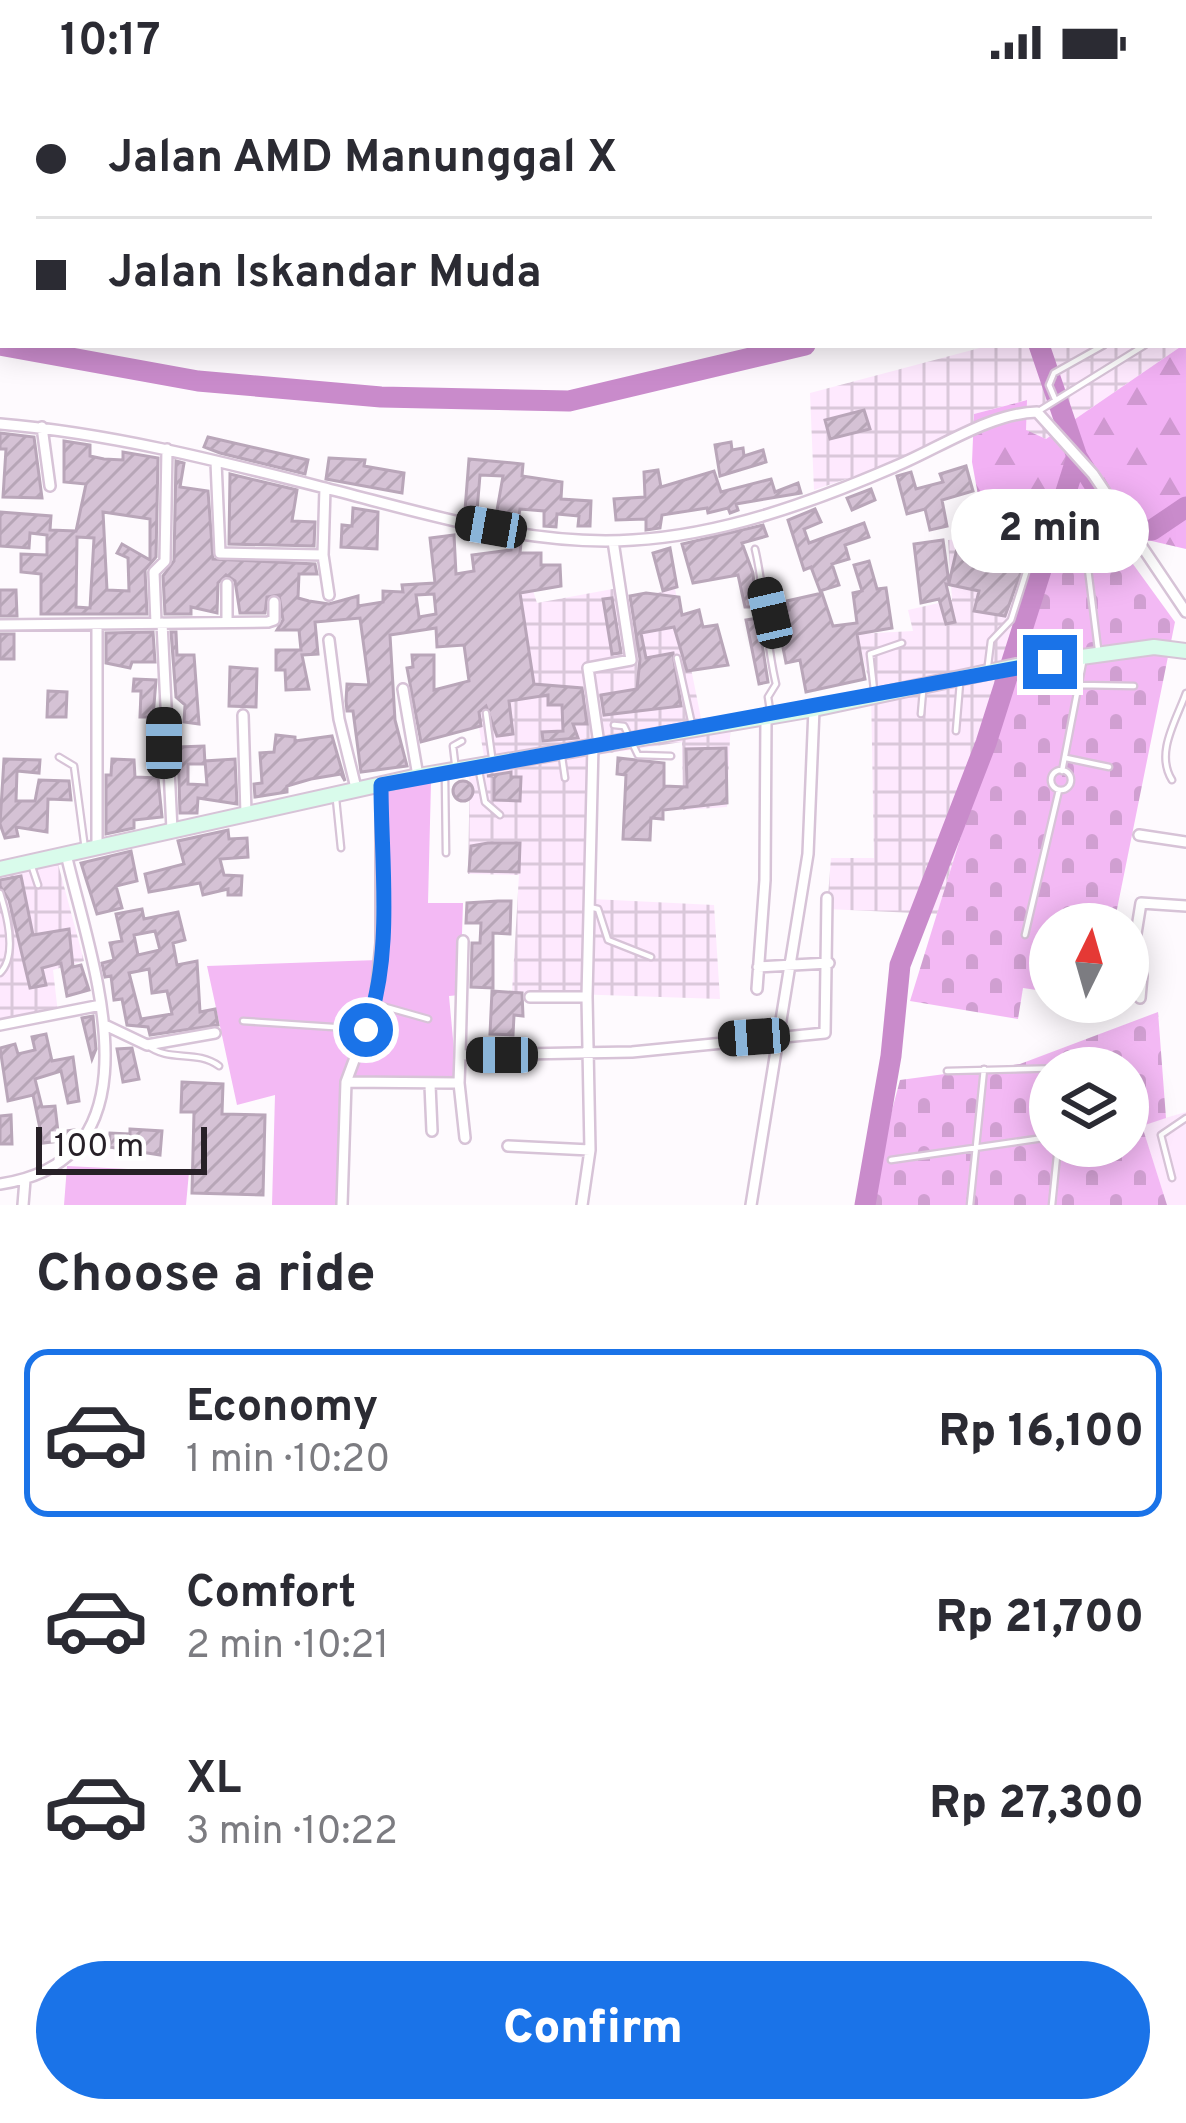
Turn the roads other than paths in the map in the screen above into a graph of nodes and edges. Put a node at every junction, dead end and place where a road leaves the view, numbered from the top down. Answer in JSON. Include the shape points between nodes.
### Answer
{"nodes":[{"id":1,"x":1099,"y":348,"type":"edge"},
{"id":2,"x":1140,"y":348,"type":"edge"},
{"id":3,"x":1055,"y":399,"type":"junction"},
{"id":4,"x":1037,"y":412,"type":"junction"},
{"id":5,"x":0,"y":424,"type":"edge"},
{"id":6,"x":42,"y":428,"type":"junction"},
{"id":7,"x":167,"y":449,"type":"junction"},
{"id":8,"x":216,"y":462,"type":"junction"},
{"id":9,"x":50,"y":486,"type":"dead end"},
{"id":10,"x":325,"y":488,"type":"junction"},
{"id":11,"x":614,"y":541,"type":"junction"},
{"id":12,"x":755,"y":549,"type":"dead end"},
{"id":13,"x":323,"y":555,"type":"junction"},
{"id":14,"x":1030,"y":563,"type":"dead end"},
{"id":15,"x":1088,"y":569,"type":"dead end"},
{"id":16,"x":227,"y":584,"type":"dead end"},
{"id":17,"x":329,"y":595,"type":"dead end"},
{"id":18,"x":274,"y":602,"type":"dead end"},
{"id":19,"x":1186,"y":612,"type":"edge"},
{"id":20,"x":227,"y":622,"type":"junction"},
{"id":21,"x":159,"y":623,"type":"junction"},
{"id":22,"x":0,"y":625,"type":"edge"},
{"id":23,"x":97,"y":626,"type":"junction"},
{"id":24,"x":329,"y":640,"type":"dead end"},
{"id":25,"x":902,"y":643,"type":"dead end"},
{"id":26,"x":1186,"y":651,"type":"edge"},
{"id":27,"x":1092,"y":656,"type":"junction"},
{"id":28,"x":676,"y":658,"type":"dead end"},
{"id":29,"x":993,"y":670,"type":"junction"},
{"id":30,"x":960,"y":677,"type":"junction"},
{"id":31,"x":922,"y":686,"type":"junction"},
{"id":32,"x":1079,"y":686,"type":"junction"},
{"id":33,"x":1135,"y":686,"type":"dead end"},
{"id":34,"x":403,"y":689,"type":"dead end"},
{"id":35,"x":1186,"y":693,"type":"edge"},
{"id":36,"x":874,"y":696,"type":"junction"},
{"id":37,"x":814,"y":709,"type":"junction"},
{"id":38,"x":486,"y":713,"type":"dead end"},
{"id":39,"x":921,"y":714,"type":"dead end"},
{"id":40,"x":243,"y":715,"type":"dead end"},
{"id":41,"x":769,"y":716,"type":"junction"},
{"id":42,"x":614,"y":725,"type":"dead end"},
{"id":43,"x":693,"y":729,"type":"junction"},
{"id":44,"x":956,"y":731,"type":"dead end"},
{"id":45,"x":628,"y":739,"type":"junction"},
{"id":46,"x":462,"y":741,"type":"dead end"},
{"id":47,"x":596,"y":745,"type":"junction"},
{"id":48,"x":561,"y":751,"type":"junction"},
{"id":49,"x":671,"y":756,"type":"dead end"},
{"id":50,"x":59,"y":757,"type":"dead end"},
{"id":51,"x":1066,"y":758,"type":"junction"},
{"id":52,"x":486,"y":764,"type":"junction"},
{"id":53,"x":1109,"y":766,"type":"dead end"},
{"id":54,"x":451,"y":770,"type":"junction"},
{"id":55,"x":1062,"y":771,"type":"junction"},
{"id":56,"x":418,"y":776,"type":"junction"},
{"id":57,"x":565,"y":778,"type":"dead end"},
{"id":58,"x":1172,"y":780,"type":"dead end"},
{"id":59,"x":381,"y":785,"type":"junction"},
{"id":60,"x":356,"y":788,"type":"junction"},
{"id":61,"x":1059,"y":790,"type":"junction"},
{"id":62,"x":335,"y":793,"type":"junction"},
{"id":63,"x":246,"y":814,"type":"junction"},
{"id":64,"x":500,"y":815,"type":"dead end"},
{"id":65,"x":172,"y":830,"type":"junction"},
{"id":66,"x":1139,"y":835,"type":"dead end"},
{"id":67,"x":1186,"y":842,"type":"edge"},
{"id":68,"x":91,"y":848,"type":"junction"},
{"id":69,"x":341,"y":848,"type":"dead end"},
{"id":70,"x":446,"y":853,"type":"dead end"},
{"id":71,"x":66,"y":854,"type":"junction"},
{"id":72,"x":31,"y":862,"type":"junction"},
{"id":73,"x":0,"y":869,"type":"edge"},
{"id":74,"x":38,"y":885,"type":"dead end"},
{"id":75,"x":0,"y":892,"type":"edge"},
{"id":76,"x":827,"y":898,"type":"dead end"},
{"id":77,"x":1149,"y":904,"type":"edge"},
{"id":78,"x":1186,"y":906,"type":"edge"},
{"id":79,"x":589,"y":907,"type":"junction"},
{"id":80,"x":1025,"y":934,"type":"dead end"},
{"id":81,"x":464,"y":941,"type":"dead end"},
{"id":82,"x":651,"y":957,"type":"dead end"},
{"id":83,"x":829,"y":963,"type":"junction"},
{"id":84,"x":758,"y":967,"type":"junction"},
{"id":85,"x":787,"y":967,"type":"junction"},
{"id":86,"x":0,"y":973,"type":"edge"},
{"id":87,"x":757,"y":989,"type":"dead end"},
{"id":88,"x":530,"y":997,"type":"dead end"},
{"id":89,"x":587,"y":997,"type":"junction"},
{"id":90,"x":375,"y":1004,"type":"junction"},
{"id":91,"x":101,"y":1005,"type":"junction"},
{"id":92,"x":428,"y":1019,"type":"dead end"},
{"id":93,"x":243,"y":1021,"type":"dead end"},
{"id":94,"x":0,"y":1025,"type":"edge"},
{"id":95,"x":107,"y":1026,"type":"junction"},
{"id":96,"x":366,"y":1030,"type":"junction"},
{"id":97,"x":215,"y":1034,"type":"dead end"},
{"id":98,"x":782,"y":1035,"type":"junction"},
{"id":99,"x":147,"y":1045,"type":"junction"},
{"id":100,"x":460,"y":1055,"type":"junction"},
{"id":101,"x":588,"y":1055,"type":"junction"},
{"id":102,"x":219,"y":1066,"type":"dead end"},
{"id":103,"x":1029,"y":1069,"type":"edge"},
{"id":104,"x":984,"y":1070,"type":"junction"},
{"id":105,"x":947,"y":1072,"type":"dead end"},
{"id":106,"x":346,"y":1082,"type":"junction"},
{"id":107,"x":459,"y":1083,"type":"junction"},
{"id":108,"x":430,"y":1085,"type":"junction"},
{"id":109,"x":1186,"y":1118,"type":"edge"},
{"id":110,"x":432,"y":1131,"type":"dead end"},
{"id":111,"x":465,"y":1138,"type":"dead end"},
{"id":112,"x":1029,"y":1139,"type":"edge"},
{"id":113,"x":974,"y":1145,"type":"junction"},
{"id":114,"x":508,"y":1146,"type":"dead end"},
{"id":115,"x":590,"y":1150,"type":"junction"},
{"id":116,"x":892,"y":1160,"type":"dead end"},
{"id":117,"x":1056,"y":1167,"type":"edge"},
{"id":118,"x":1172,"y":1178,"type":"dead end"},
{"id":119,"x":25,"y":1180,"type":"junction"},
{"id":120,"x":0,"y":1184,"type":"edge"},
{"id":121,"x":23,"y":1205,"type":"edge"},
{"id":122,"x":342,"y":1205,"type":"edge"},
{"id":123,"x":582,"y":1205,"type":"edge"},
{"id":124,"x":752,"y":1205,"type":"edge"},
{"id":125,"x":970,"y":1205,"type":"edge"},
{"id":126,"x":1052,"y":1205,"type":"edge"}],
"edges":[{"from":1,"to":3,"type":"lane","via":[[1054,373]]},
{"from":2,"to":3,"type":"lane"},
{"from":3,"to":4,"type":"lane"},
{"from":4,"to":11,"type":"street","via":[[993,422],[772,512]]},
{"from":4,"to":19,"type":"street","via":[[1093,474]]},
{"from":5,"to":6,"type":"street"},
{"from":6,"to":7,"type":"street"},
{"from":6,"to":9,"type":"street"},
{"from":7,"to":8,"type":"street"},
{"from":7,"to":21,"type":"street","via":[[165,561],[154,572]]},
{"from":8,"to":10,"type":"street"},
{"from":8,"to":13,"type":"street","via":[[223,555]]},
{"from":10,"to":11,"type":"street","via":[[448,520]]},
{"from":10,"to":13,"type":"street"},
{"from":11,"to":47,"type":"street","via":[[631,660],[588,668]]},
{"from":12,"to":41,"type":"lane","via":[[776,684]]},
{"from":13,"to":17,"type":"street"},
{"from":14,"to":29,"type":"lane","via":[[1011,620],[991,641]]},
{"from":15,"to":27,"type":"lane"},
{"from":16,"to":20,"type":"street"},
{"from":18,"to":20,"type":"street","via":[[273,622]]},
{"from":20,"to":21,"type":"street"},
{"from":21,"to":23,"type":"street"},
{"from":21,"to":65,"type":"street"},
{"from":22,"to":23,"type":"street"},
{"from":23,"to":68,"type":"street"},
{"from":24,"to":60,"type":"street"},
{"from":25,"to":36,"type":"lane","via":[[870,654]]},
{"from":26,"to":27,"type":"street"},
{"from":27,"to":29,"type":"street"},
{"from":27,"to":32,"type":"lane"},
{"from":28,"to":43,"type":"lane"},
{"from":29,"to":30,"type":"street"},
{"from":30,"to":31,"type":"street"},
{"from":30,"to":44,"type":"lane"},
{"from":31,"to":36,"type":"street"},
{"from":31,"to":39,"type":"lane"},
{"from":32,"to":33,"type":"lane"},
{"from":32,"to":51,"type":"lane"},
{"from":34,"to":56,"type":"street"},
{"from":35,"to":58,"type":"lane","via":[[1164,754]]},
{"from":36,"to":37,"type":"street"},
{"from":37,"to":41,"type":"street"},
{"from":37,"to":85,"type":"street","via":[[808,854]]},
{"from":38,"to":52,"type":"lane"},
{"from":40,"to":63,"type":"street"},
{"from":41,"to":43,"type":"street"},
{"from":41,"to":84,"type":"street"},
{"from":42,"to":45,"type":"lane","via":[[624,726]]},
{"from":43,"to":45,"type":"street"},
{"from":45,"to":47,"type":"street"},
{"from":45,"to":49,"type":"lane","via":[[638,755]]},
{"from":46,"to":54,"type":"lane","via":[[452,749]]},
{"from":47,"to":48,"type":"street"},
{"from":47,"to":79,"type":"street"},
{"from":48,"to":52,"type":"street"},
{"from":48,"to":57,"type":"lane"},
{"from":50,"to":68,"type":"lane","via":[[74,766]]},
{"from":51,"to":53,"type":"lane"},
{"from":51,"to":55,"type":"lane"},
{"from":52,"to":54,"type":"street"},
{"from":52,"to":64,"type":"lane","via":[[484,802]]},
{"from":54,"to":56,"type":"street"},
{"from":54,"to":70,"type":"lane"},
{"from":55,"to":61,"type":"lane","via":[[1051,779]]},
{"from":55,"to":61,"type":"lane","via":[[1070,782]]},
{"from":56,"to":59,"type":"street"},
{"from":59,"to":60,"type":"street"},
{"from":59,"to":90,"type":"street"},
{"from":60,"to":62,"type":"street"},
{"from":61,"to":80,"type":"lane"},
{"from":62,"to":63,"type":"street"},
{"from":62,"to":69,"type":"lane"},
{"from":63,"to":65,"type":"street"},
{"from":65,"to":68,"type":"street"},
{"from":66,"to":67,"type":"street"},
{"from":68,"to":71,"type":"street"},
{"from":71,"to":72,"type":"street"},
{"from":71,"to":91,"type":"street"},
{"from":72,"to":73,"type":"street"},
{"from":72,"to":74,"type":"lane"},
{"from":75,"to":86,"type":"lane","via":[[10,948]]},
{"from":76,"to":83,"type":"street"},
{"from":77,"to":78,"type":"street"},
{"from":79,"to":82,"type":"lane","via":[[598,909],[608,940]]},
{"from":79,"to":89,"type":"street"},
{"from":81,"to":100,"type":"street"},
{"from":83,"to":85,"type":"street"},
{"from":83,"to":98,"type":"street","via":[[826,1033]]},
{"from":84,"to":85,"type":"street"},
{"from":84,"to":87,"type":"street"},
{"from":85,"to":98,"type":"street"},
{"from":88,"to":89,"type":"street"},
{"from":89,"to":101,"type":"street"},
{"from":90,"to":92,"type":"lane"},
{"from":90,"to":96,"type":"street"},
{"from":91,"to":94,"type":"street"},
{"from":91,"to":95,"type":"street"},
{"from":93,"to":96,"type":"lane"},
{"from":95,"to":99,"type":"street"},
{"from":95,"to":119,"type":"street","via":[[108,1070],[95,1117],[75,1149]]},
{"from":96,"to":106,"type":"street"},
{"from":97,"to":99,"type":"street"},
{"from":98,"to":101,"type":"street"},
{"from":98,"to":124,"type":"street"},
{"from":99,"to":102,"type":"lane"},
{"from":100,"to":101,"type":"street"},
{"from":100,"to":107,"type":"street"},
{"from":101,"to":115,"type":"street"},
{"from":103,"to":104,"type":"lane"},
{"from":104,"to":105,"type":"lane"},
{"from":104,"to":113,"type":"lane"},
{"from":106,"to":108,"type":"street"},
{"from":106,"to":122,"type":"street"},
{"from":107,"to":108,"type":"street"},
{"from":107,"to":111,"type":"street"},
{"from":108,"to":110,"type":"street"},
{"from":109,"to":118,"type":"lane","via":[[1161,1135]]},
{"from":112,"to":113,"type":"lane"},
{"from":113,"to":116,"type":"lane"},
{"from":113,"to":125,"type":"lane"},
{"from":114,"to":115,"type":"street"},
{"from":115,"to":123,"type":"street"},
{"from":117,"to":126,"type":"lane"},
{"from":119,"to":120,"type":"street"},
{"from":119,"to":121,"type":"street"}]}
